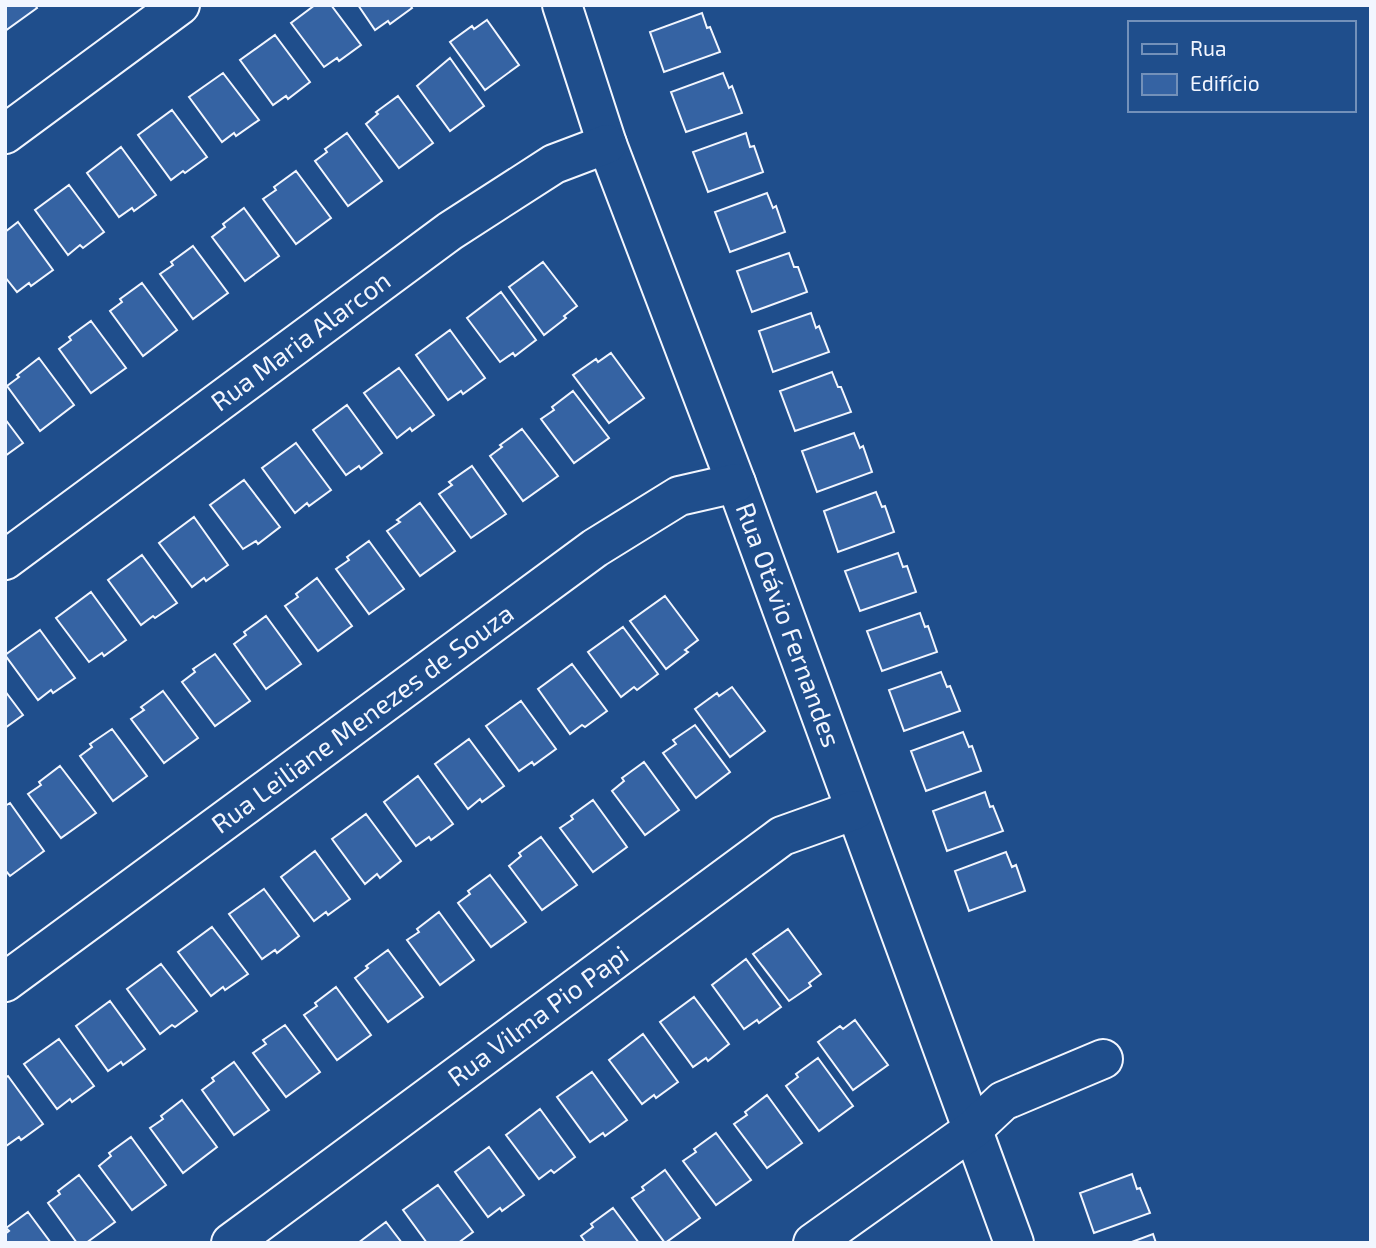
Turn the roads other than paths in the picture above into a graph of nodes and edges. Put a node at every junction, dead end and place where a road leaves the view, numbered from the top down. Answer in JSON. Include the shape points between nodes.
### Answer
{"nodes":[{"id":1,"x":180,"y":5,"type":"edge"},
{"id":2,"x":562,"y":5,"type":"edge"},
{"id":3,"x":5,"y":134,"type":"edge"},
{"id":4,"x":607,"y":144,"type":"junction"},
{"id":5,"x":736,"y":483,"type":"junction"},
{"id":6,"x":5,"y":560,"type":"edge"},
{"id":7,"x":855,"y":810,"type":"junction"},
{"id":8,"x":5,"y":982,"type":"edge"},
{"id":9,"x":1103,"y":1059,"type":"dead end"},
{"id":10,"x":972,"y":1130,"type":"junction"},
{"id":11,"x":232,"y":1243,"type":"edge"},
{"id":12,"x":813,"y":1243,"type":"edge"},
{"id":13,"x":1014,"y":1243,"type":"edge"}],
"edges":[{"from":1,"to":3,"type":"street"},
{"from":2,"to":4,"type":"street","name":"Rua Otávio Fernandes"},
{"from":4,"to":5,"type":"street","name":"Rua Otávio Fernandes"},
{"from":4,"to":6,"type":"street","name":"Rua Maria Alarcon","via":[[554,164],[450,231]]},
{"from":5,"to":7,"type":"street","name":"Rua Otávio Fernandes"},
{"from":5,"to":8,"type":"street","name":"Rua Leiliane Menezes de Souza","via":[[679,496],[595,548]]},
{"from":7,"to":10,"type":"street","name":"Rua Otávio Fernandes"},
{"from":7,"to":11,"type":"street","name":"Rua Vilma Pio Papi","via":[[782,836]]},
{"from":9,"to":10,"type":"street","via":[[1003,1101]]},
{"from":10,"to":12,"type":"street"},
{"from":10,"to":13,"type":"street","name":"Rua Otávio Fernandes"}]}
